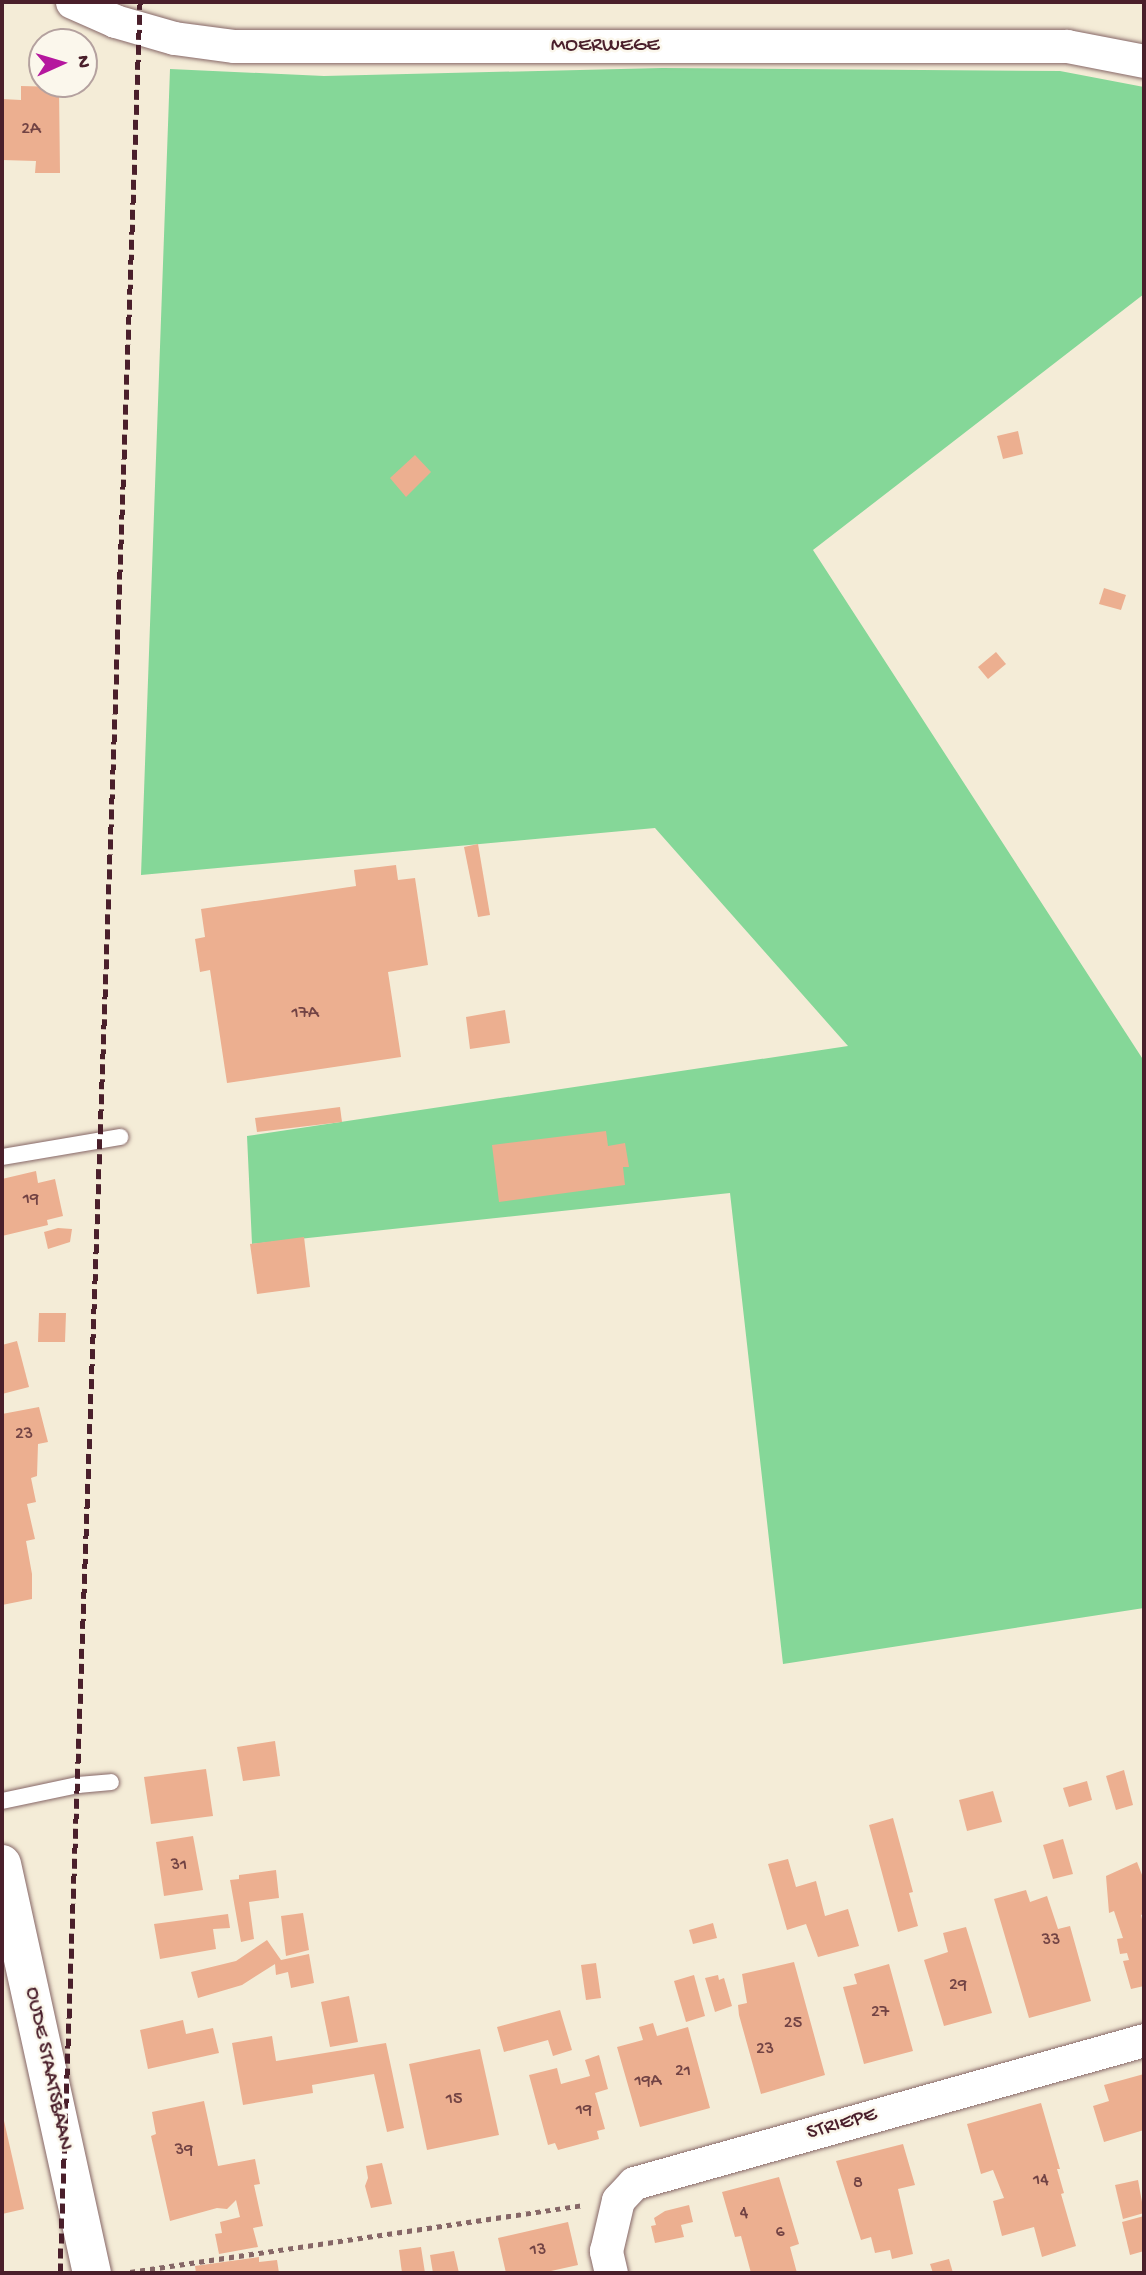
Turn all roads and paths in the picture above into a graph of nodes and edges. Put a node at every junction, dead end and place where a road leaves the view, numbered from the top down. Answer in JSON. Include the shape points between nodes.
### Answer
{"nodes":[{"id":1,"x":72,"y":2,"type":"edge"},
{"id":2,"x":1144,"y":61,"type":"edge"},
{"id":3,"x":120,"y":1137,"type":"dead end"},
{"id":4,"x":2,"y":1157,"type":"edge"},
{"id":5,"x":111,"y":1782,"type":"dead end"},
{"id":6,"x":2,"y":1801,"type":"edge"},
{"id":7,"x":2,"y":1864,"type":"edge"},
{"id":8,"x":1144,"y":2040,"type":"edge"},
{"id":9,"x":618,"y":2200,"type":"junction"},
{"id":10,"x":92,"y":2273,"type":"edge"},
{"id":11,"x":118,"y":2273,"type":"edge"},
{"id":12,"x":611,"y":2273,"type":"edge"}],
"edges":[{"from":1,"to":2,"type":"street","name":"MOERWEGE","via":[[115,21],[174,38],[234,46],[1067,46]]},
{"from":3,"to":4,"type":"lane"},
{"from":5,"to":6,"type":"lane"},
{"from":7,"to":10,"type":"street","name":"OUDE STAATSBAAN"},
{"from":8,"to":9,"type":"street","name":"STRIEPE","via":[[634,2183]]},
{"from":9,"to":11,"type":"path"},
{"from":9,"to":12,"type":"street","via":[[606,2251]]}]}
